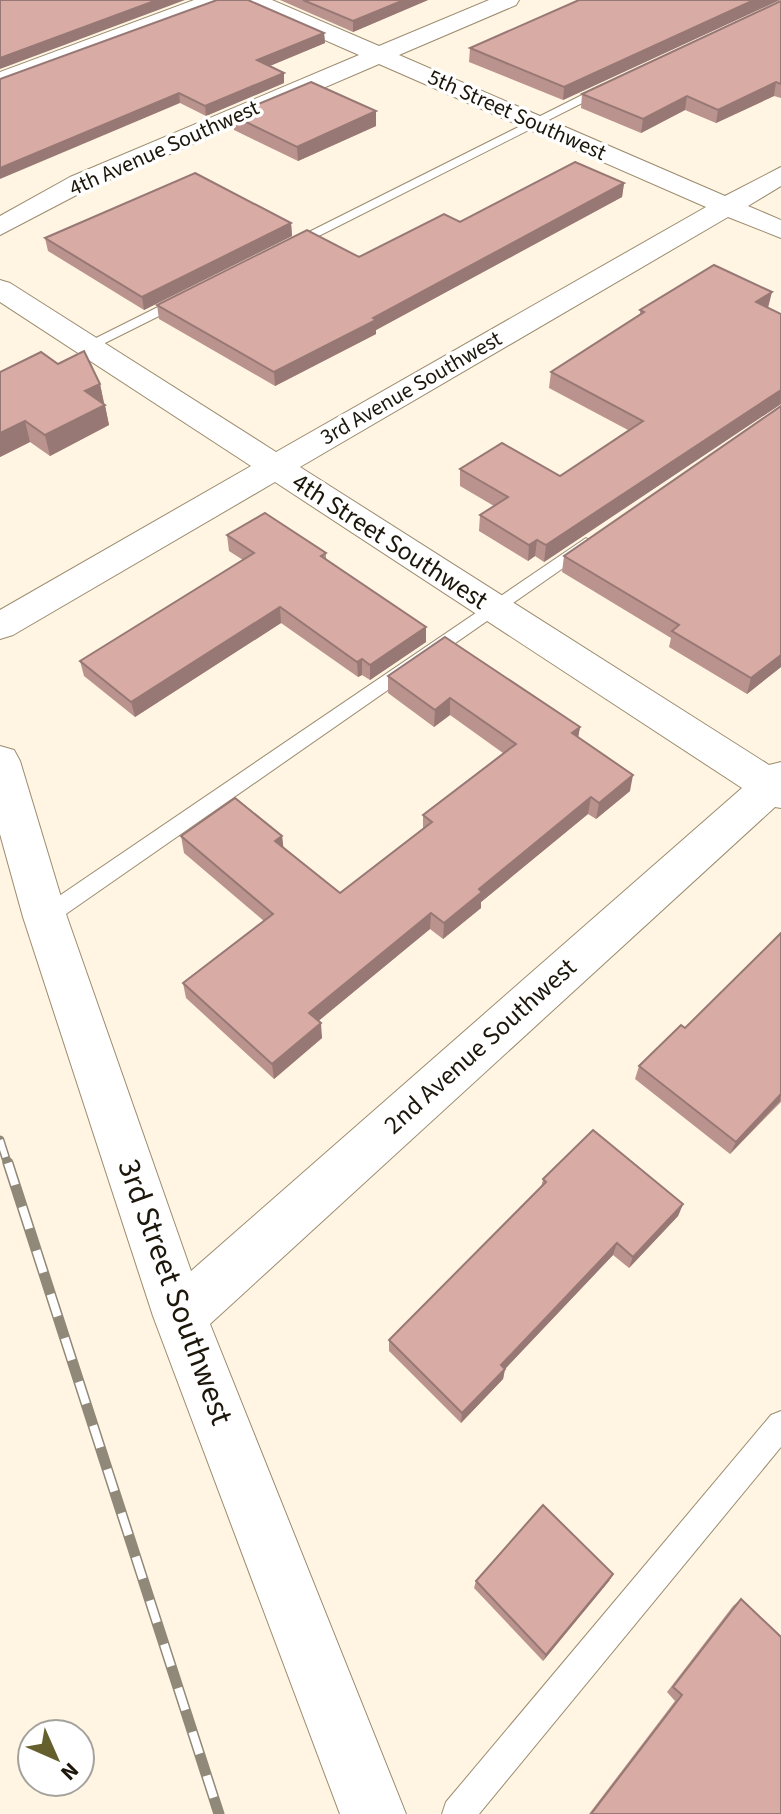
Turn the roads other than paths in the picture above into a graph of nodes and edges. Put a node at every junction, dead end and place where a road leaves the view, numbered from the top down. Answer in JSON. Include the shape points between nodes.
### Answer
{"nodes":[{"id":1,"x":215,"y":0,"type":"edge"},
{"id":2,"x":253,"y":0,"type":"edge"},
{"id":3,"x":508,"y":0,"type":"edge"},
{"id":4,"x":379,"y":55,"type":"junction"},
{"id":5,"x":0,"y":80,"type":"edge"},
{"id":6,"x":616,"y":83,"type":"edge"},
{"id":7,"x":534,"y":122,"type":"junction"},
{"id":8,"x":781,"y":175,"type":"edge"},
{"id":9,"x":726,"y":206,"type":"junction"},
{"id":10,"x":0,"y":227,"type":"edge"},
{"id":11,"x":781,"y":230,"type":"edge"},
{"id":12,"x":269,"y":255,"type":"edge"},
{"id":13,"x":0,"y":289,"type":"edge"},
{"id":14,"x":200,"y":290,"type":"edge"},
{"id":15,"x":88,"y":346,"type":"junction"},
{"id":16,"x":275,"y":467,"type":"junction"},
{"id":17,"x":598,"y":535,"type":"edge"},
{"id":18,"x":494,"y":608,"type":"junction"},
{"id":19,"x":0,"y":626,"type":"edge"},
{"id":20,"x":0,"y":761,"type":"edge"},
{"id":21,"x":778,"y":785,"type":"edge"},
{"id":22,"x":45,"y":917,"type":"junction"},
{"id":23,"x":180,"y":1316,"type":"junction"},
{"id":24,"x":781,"y":1425,"type":"edge"},
{"id":25,"x":373,"y":1814,"type":"edge"},
{"id":26,"x":458,"y":1814,"type":"edge"}],
"edges":[{"from":1,"to":5,"type":"street"},
{"from":2,"to":4,"type":"street","name":"5th Street Southwest"},
{"from":3,"to":4,"type":"street","name":"4th Avenue Southwest"},
{"from":4,"to":7,"type":"street","name":"5th Street Southwest"},
{"from":4,"to":10,"type":"street","name":"4th Avenue Southwest","via":[[79,183]]},
{"from":6,"to":7,"type":"lane"},
{"from":7,"to":9,"type":"street","name":"5th Street Southwest"},
{"from":7,"to":12,"type":"lane"},
{"from":8,"to":9,"type":"street","name":"3rd Avenue Southwest"},
{"from":9,"to":11,"type":"street","name":"5th Street Southwest"},
{"from":9,"to":16,"type":"street","name":"3rd Avenue Southwest"},
{"from":13,"to":15,"type":"street","name":"4th Street Southwest"},
{"from":14,"to":15,"type":"lane"},
{"from":15,"to":16,"type":"street","name":"4th Street Southwest"},
{"from":16,"to":18,"type":"street","name":"4th Street Southwest"},
{"from":16,"to":19,"type":"street","name":"3rd Avenue Southwest"},
{"from":17,"to":18,"type":"lane"},
{"from":18,"to":21,"type":"street","name":"4th Street Southwest"},
{"from":18,"to":22,"type":"lane"},
{"from":20,"to":22,"type":"street","name":"3rd Street Southwest"},
{"from":21,"to":23,"type":"street","name":"2nd Avenue Southwest"},
{"from":22,"to":23,"type":"street","name":"3rd Street Southwest"},
{"from":23,"to":25,"type":"street","name":"3rd Street Southwest"},
{"from":24,"to":26,"type":"lane"}]}
